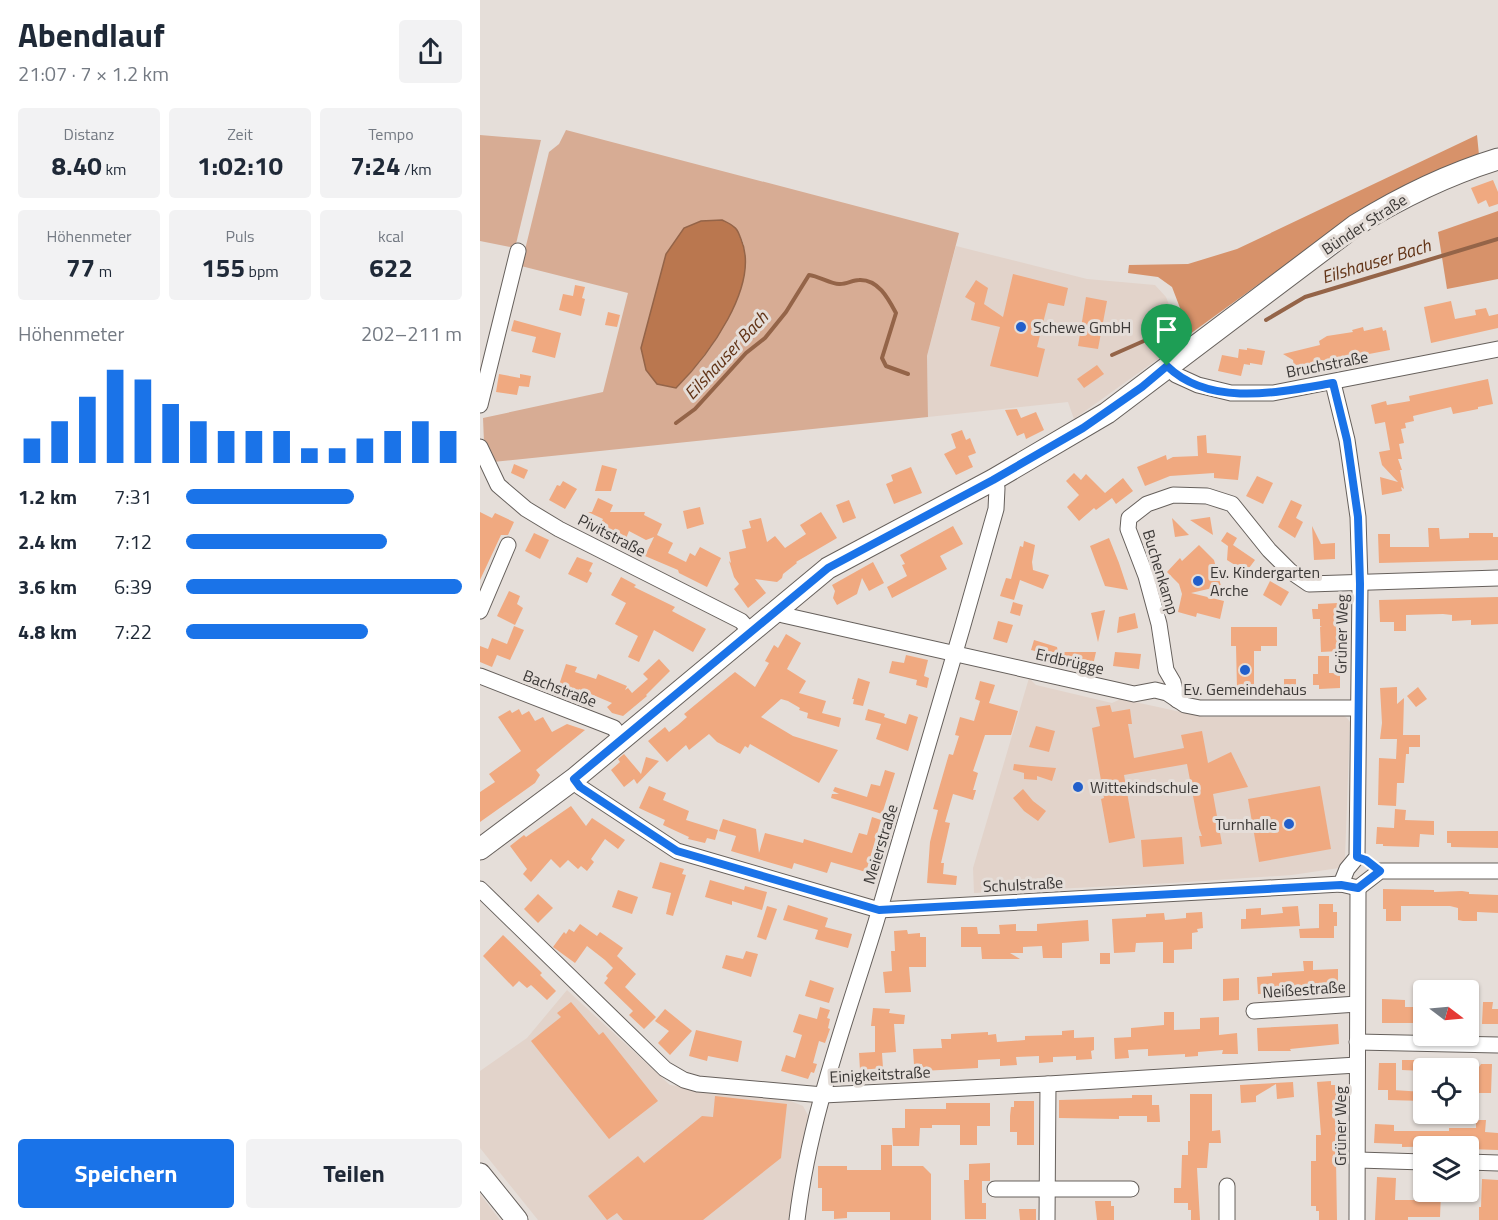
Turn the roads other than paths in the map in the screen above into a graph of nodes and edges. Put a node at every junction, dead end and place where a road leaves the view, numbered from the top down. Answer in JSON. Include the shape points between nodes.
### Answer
{"nodes":[{"id":1,"x":1498,"y":159,"type":"edge"},
{"id":2,"x":518,"y":251,"type":"dead end"},
{"id":3,"x":1498,"y":349,"type":"edge"},
{"id":4,"x":1167,"y":366,"type":"junction"},
{"id":5,"x":1333,"y":383,"type":"junction"},
{"id":6,"x":480,"y":405,"type":"edge"},
{"id":7,"x":480,"y":447,"type":"edge"},
{"id":8,"x":993,"y":480,"type":"junction"},
{"id":9,"x":508,"y":545,"type":"dead end"},
{"id":10,"x":1498,"y":579,"type":"edge"},
{"id":11,"x":1360,"y":584,"type":"junction"},
{"id":12,"x":778,"y":609,"type":"junction"},
{"id":13,"x":480,"y":611,"type":"edge"},
{"id":14,"x":751,"y":632,"type":"junction"},
{"id":15,"x":955,"y":654,"type":"junction"},
{"id":16,"x":1166,"y":670,"type":"junction"},
{"id":17,"x":480,"y":676,"type":"edge"},
{"id":18,"x":1155,"y":690,"type":"junction"},
{"id":19,"x":1177,"y":700,"type":"junction"},
{"id":20,"x":1358,"y":708,"type":"junction"},
{"id":21,"x":622,"y":740,"type":"junction"},
{"id":22,"x":574,"y":779,"type":"junction"},
{"id":23,"x":480,"y":849,"type":"edge"},
{"id":24,"x":1357,"y":857,"type":"junction"},
{"id":25,"x":1380,"y":871,"type":"junction"},
{"id":26,"x":1498,"y":871,"type":"edge"},
{"id":27,"x":1341,"y":885,"type":"junction"},
{"id":28,"x":1358,"y":888,"type":"junction"},
{"id":29,"x":480,"y":890,"type":"edge"},
{"id":30,"x":879,"y":910,"type":"junction"},
{"id":31,"x":1357,"y":1004,"type":"junction"},
{"id":32,"x":1254,"y":1011,"type":"dead end"},
{"id":33,"x":1357,"y":1042,"type":"junction"},
{"id":34,"x":1498,"y":1045,"type":"edge"},
{"id":35,"x":1357,"y":1065,"type":"junction"},
{"id":36,"x":1048,"y":1084,"type":"junction"},
{"id":37,"x":823,"y":1095,"type":"junction"},
{"id":38,"x":1358,"y":1160,"type":"junction"},
{"id":39,"x":1413,"y":1161,"type":"edge"},
{"id":40,"x":1479,"y":1162,"type":"edge"},
{"id":41,"x":1498,"y":1163,"type":"edge"},
{"id":42,"x":480,"y":1174,"type":"edge"},
{"id":43,"x":1227,"y":1186,"type":"dead end"},
{"id":44,"x":995,"y":1189,"type":"dead end"},
{"id":45,"x":1047,"y":1189,"type":"junction"},
{"id":46,"x":1131,"y":1189,"type":"dead end"},
{"id":47,"x":517,"y":1220,"type":"edge"},
{"id":48,"x":797,"y":1220,"type":"edge"},
{"id":49,"x":1047,"y":1220,"type":"edge"},
{"id":50,"x":1227,"y":1220,"type":"edge"},
{"id":51,"x":1357,"y":1220,"type":"edge"}],
"edges":[{"from":1,"to":4,"type":"main road","name":"Bünder Straße","via":[[1431,183],[1356,225]]},
{"from":2,"to":6,"type":"street"},
{"from":3,"to":5,"type":"street","name":"Bruchstraße"},
{"from":4,"to":5,"type":"street","name":"Bruchstraße","via":[[1198,386],[1231,393],[1273,393]]},
{"from":4,"to":8,"type":"main road","name":"Bünder Straße","via":[[1107,413]]},
{"from":5,"to":11,"type":"street","name":"Grüner Weg","via":[[1347,440],[1358,517]]},
{"from":7,"to":14,"type":"street","name":"Pivitstraße","via":[[498,485],[526,509],[741,621]]},
{"from":8,"to":12,"type":"main road","name":"Bünder Straße","via":[[836,564]]},
{"from":8,"to":15,"type":"street","name":"Meierstraße","via":[[997,488],[996,509]]},
{"from":9,"to":13,"type":"street"},
{"from":10,"to":11,"type":"street","name":"Buchenkamp"},
{"from":11,"to":16,"type":"street","name":"Buchenkamp","via":[[1309,584],[1299,578],[1269,550],[1232,504],[1207,496],[1173,495],[1147,504],[1129,518],[1128,529],[1159,624]]},
{"from":11,"to":20,"type":"street","name":"Grüner Weg"},
{"from":12,"to":14,"type":"main road","name":"Bünder Straße"},
{"from":12,"to":15,"type":"street","name":"Erdbrügge","via":[[783,615]]},
{"from":14,"to":21,"type":"main road","name":"Bünder Straße"},
{"from":15,"to":18,"type":"street","name":"Erdbrügge","via":[[1134,694]]},
{"from":15,"to":30,"type":"street","name":"Meierstraße"},
{"from":16,"to":18,"type":"street"},
{"from":16,"to":19,"type":"street","name":"Buchenkamp"},
{"from":17,"to":21,"type":"street","name":"Bachstraße","via":[[614,728]]},
{"from":18,"to":19,"type":"street","name":"Erdbrügge"},
{"from":19,"to":20,"type":"street","name":"Erdbrügge","via":[[1200,708]]},
{"from":20,"to":24,"type":"street","name":"Grüner Weg"},
{"from":21,"to":22,"type":"main road","name":"Bünder Straße"},
{"from":22,"to":23,"type":"main road","name":"Bünder Straße"},
{"from":22,"to":30,"type":"street","name":"Schulstraße","via":[[580,787],[677,851]]},
{"from":24,"to":25,"type":"street"},
{"from":24,"to":27,"type":"street"},
{"from":25,"to":26,"type":"street"},
{"from":25,"to":28,"type":"street"},
{"from":27,"to":28,"type":"street","name":"Schulstraße"},
{"from":27,"to":30,"type":"street","name":"Schulstraße"},
{"from":28,"to":31,"type":"street","name":"Grüner Weg"},
{"from":29,"to":37,"type":"street","name":"Einigkeitstraße","via":[[665,1069],[698,1084]]},
{"from":30,"to":37,"type":"street","name":"Meierstraße"},
{"from":31,"to":32,"type":"street","name":"Neißestraße"},
{"from":31,"to":33,"type":"street","name":"Grüner Weg"},
{"from":33,"to":34,"type":"street"},
{"from":33,"to":35,"type":"street","name":"Grüner Weg"},
{"from":35,"to":36,"type":"street","name":"Einigkeitstraße"},
{"from":35,"to":38,"type":"street","name":"Grüner Weg"},
{"from":36,"to":37,"type":"street","name":"Einigkeitstraße"},
{"from":36,"to":45,"type":"street"},
{"from":37,"to":48,"type":"street","name":"Meierstraße"},
{"from":38,"to":39,"type":"street"},
{"from":38,"to":51,"type":"street","name":"Grüner Weg"},
{"from":40,"to":41,"type":"street"},
{"from":42,"to":47,"type":"main road"},
{"from":43,"to":50,"type":"street"},
{"from":44,"to":45,"type":"street"},
{"from":45,"to":46,"type":"street"},
{"from":45,"to":49,"type":"street"}]}
